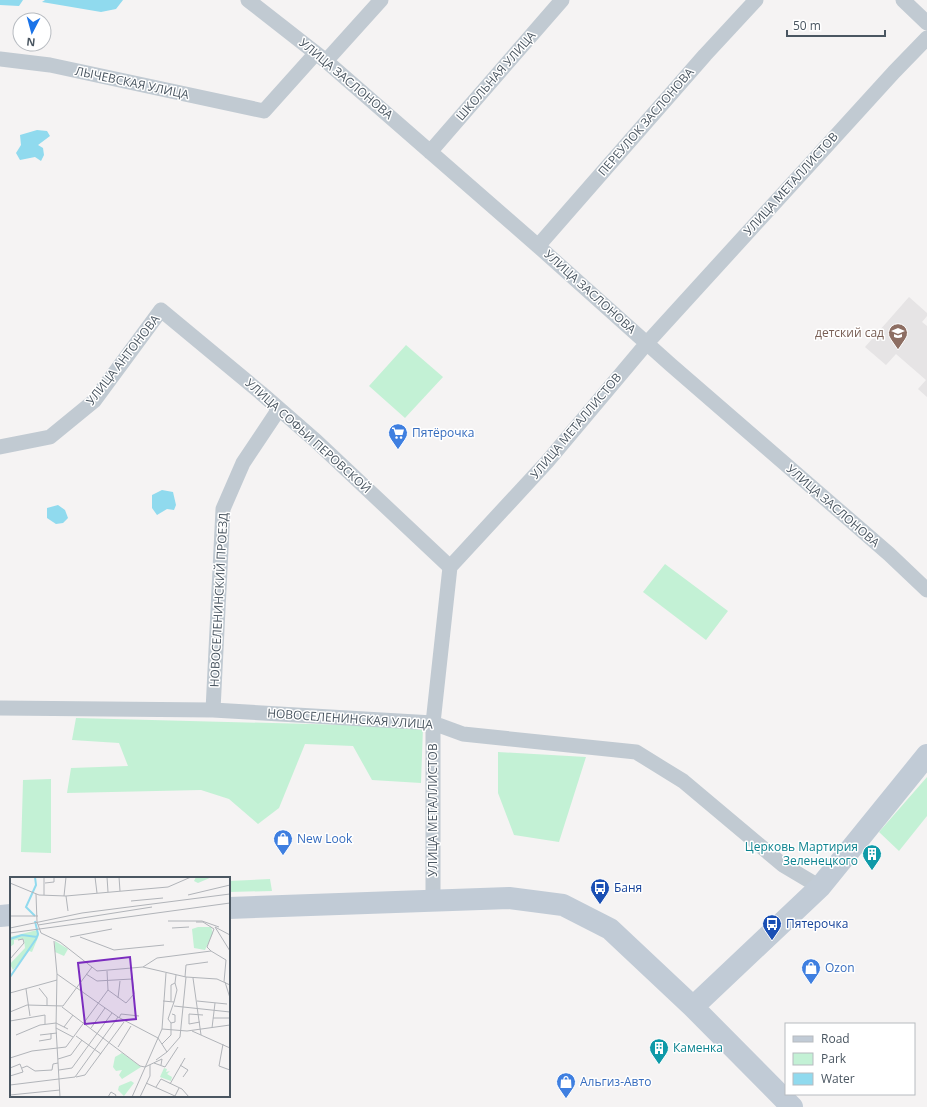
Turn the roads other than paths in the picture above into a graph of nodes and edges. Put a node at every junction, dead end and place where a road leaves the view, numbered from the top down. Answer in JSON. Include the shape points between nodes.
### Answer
{"nodes":[{"id":1,"x":248,"y":0,"type":"edge"},
{"id":2,"x":382,"y":0,"type":"edge"},
{"id":3,"x":562,"y":0,"type":"edge"},
{"id":4,"x":756,"y":0,"type":"edge"},
{"id":5,"x":903,"y":0,"type":"edge"},
{"id":6,"x":927,"y":23,"type":"edge"},
{"id":7,"x":927,"y":38,"type":"edge"},
{"id":8,"x":321,"y":57,"type":"junction"},
{"id":9,"x":0,"y":59,"type":"edge"},
{"id":10,"x":430,"y":152,"type":"junction"},
{"id":11,"x":538,"y":246,"type":"junction"},
{"id":12,"x":161,"y":310,"type":"joint"},
{"id":13,"x":647,"y":343,"type":"junction"},
{"id":14,"x":280,"y":409,"type":"junction"},
{"id":15,"x":0,"y":447,"type":"edge"},
{"id":16,"x":450,"y":567,"type":"junction"},
{"id":17,"x":927,"y":590,"type":"edge"},
{"id":18,"x":0,"y":708,"type":"edge"},
{"id":19,"x":213,"y":710,"type":"junction"},
{"id":20,"x":433,"y":723,"type":"junction"},
{"id":21,"x":927,"y":755,"type":"edge"},
{"id":22,"x":820,"y":887,"type":"junction"},
{"id":23,"x":433,"y":902,"type":"junction"},
{"id":24,"x":230,"y":908,"type":"edge"},
{"id":25,"x":10,"y":915,"type":"edge"},
{"id":26,"x":0,"y":916,"type":"edge"},
{"id":27,"x":693,"y":1007,"type":"junction"},
{"id":28,"x":792,"y":1107,"type":"edge"}],
"edges":[{"from":1,"to":8,"type":"street","name":"УЛИЦА ЗАСЛОНОВА"},
{"from":2,"to":8,"type":"street"},
{"from":3,"to":10,"type":"street","name":"ШКОЛЬНАЯ УЛИЦА"},
{"from":4,"to":11,"type":"street","name":"ПЕРЕУЛОК ЗАСЛОНОВА"},
{"from":5,"to":6,"type":"street"},
{"from":7,"to":13,"type":"street","name":"УЛИЦА МЕТАЛЛИСТОВ"},
{"from":8,"to":9,"type":"street","name":"ЛЫЧЕВСКАЯ УЛИЦА","via":[[264,111],[50,65]]},
{"from":8,"to":10,"type":"street","name":"УЛИЦА ЗАСЛОНОВА"},
{"from":10,"to":11,"type":"street","name":"УЛИЦА ЗАСЛОНОВА"},
{"from":11,"to":13,"type":"street","name":"УЛИЦА ЗАСЛОНОВА"},
{"from":12,"to":14,"type":"street","name":"УЛИЦА СОФЬИ ПЕРОВСКОЙ"},
{"from":12,"to":15,"type":"street","name":"УЛИЦА АНТОНОВА","via":[[94,401],[50,437]]},
{"from":13,"to":16,"type":"street","name":"УЛИЦА МЕТАЛЛИСТОВ","via":[[547,462]]},
{"from":13,"to":17,"type":"street","name":"УЛИЦА ЗАСЛОНОВА"},
{"from":14,"to":16,"type":"street","name":"УЛИЦА СОФЬИ ПЕРОВСКОЙ"},
{"from":14,"to":19,"type":"street","name":"НОВОСЕЛЕНИНСКИЙ ПРОЕЗД","via":[[243,463],[223,510]]},
{"from":16,"to":20,"type":"street","name":"УЛИЦА МЕТАЛЛИСТОВ"},
{"from":18,"to":19,"type":"street","name":"НОВОСЕЛЕНИНСКАЯ УЛИЦА"},
{"from":19,"to":20,"type":"street","name":"НОВОСЕЛЕНИНСКАЯ УЛИЦА"},
{"from":20,"to":22,"type":"street","name":"НОВОСЕЛЕНИНСКАЯ УЛИЦА","via":[[463,734],[636,752],[683,781],[783,865]]},
{"from":20,"to":23,"type":"street","name":"УЛИЦА МЕТАЛЛИСТОВ"},
{"from":21,"to":22,"type":"main road"},
{"from":22,"to":27,"type":"main road"},
{"from":23,"to":24,"type":"main road"},
{"from":23,"to":27,"type":"main road","via":[[509,898],[563,905],[610,929]]},
{"from":25,"to":26,"type":"main road"},
{"from":27,"to":28,"type":"main road"}]}
